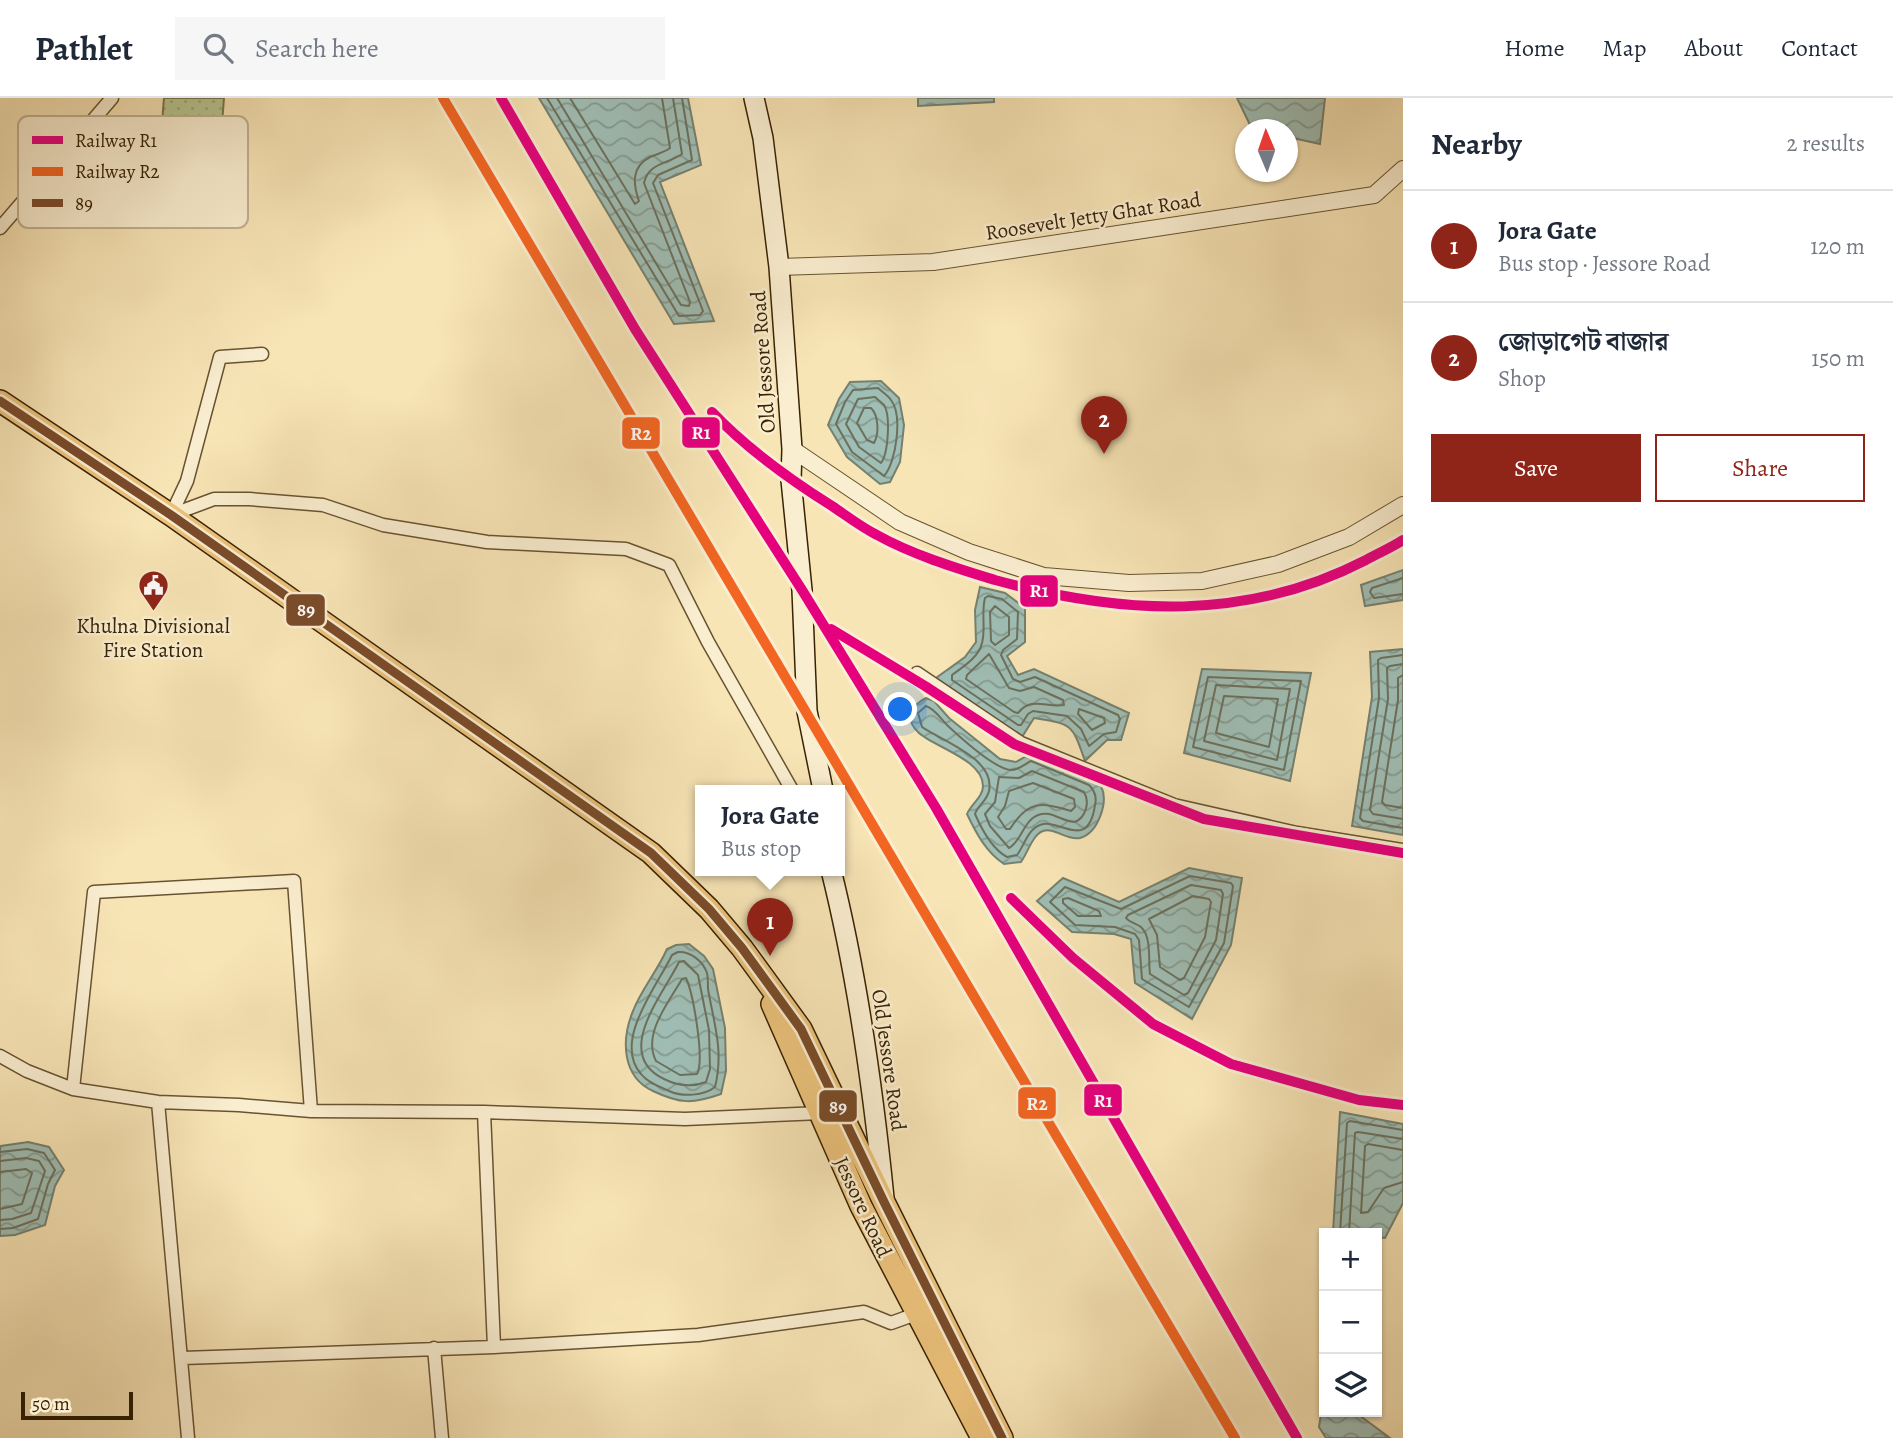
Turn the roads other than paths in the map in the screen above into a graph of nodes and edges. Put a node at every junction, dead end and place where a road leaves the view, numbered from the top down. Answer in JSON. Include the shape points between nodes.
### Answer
{"nodes":[{"id":1,"x":112,"y":98,"type":"edge"},
{"id":2,"x":754,"y":98,"type":"edge"},
{"id":3,"x":96,"y":116,"type":"edge"},
{"id":4,"x":1403,"y":169,"type":"edge"},
{"id":5,"x":18,"y":207,"type":"edge"},
{"id":6,"x":0,"y":228,"type":"edge"},
{"id":7,"x":779,"y":267,"type":"junction"},
{"id":8,"x":262,"y":354,"type":"dead end"},
{"id":9,"x":0,"y":401,"type":"edge"},
{"id":10,"x":792,"y":449,"type":"junction"},
{"id":11,"x":1403,"y":505,"type":"edge"},
{"id":12,"x":171,"y":515,"type":"junction"},
{"id":13,"x":918,"y":673,"type":"dead end"},
{"id":14,"x":789,"y":785,"type":"edge"},
{"id":15,"x":822,"y":785,"type":"edge"},
{"id":16,"x":1403,"y":850,"type":"edge"},
{"id":17,"x":832,"y":876,"type":"edge"},
{"id":18,"x":758,"y":970,"type":"junction"},
{"id":19,"x":0,"y":1056,"type":"edge"},
{"id":20,"x":73,"y":1089,"type":"junction"},
{"id":21,"x":158,"y":1102,"type":"junction"},
{"id":22,"x":311,"y":1111,"type":"junction"},
{"id":23,"x":484,"y":1112,"type":"junction"},
{"id":24,"x":821,"y":1113,"type":"junction"},
{"id":25,"x":884,"y":1202,"type":"junction"},
{"id":26,"x":887,"y":1259,"type":"junction"},
{"id":27,"x":916,"y":1314,"type":"junction"},
{"id":28,"x":494,"y":1347,"type":"junction"},
{"id":29,"x":434,"y":1348,"type":"junction"},
{"id":30,"x":183,"y":1358,"type":"junction"},
{"id":31,"x":188,"y":1438,"type":"edge"},
{"id":32,"x":442,"y":1438,"type":"edge"},
{"id":33,"x":982,"y":1438,"type":"edge"},
{"id":34,"x":1002,"y":1438,"type":"edge"}],
"edges":[{"from":1,"to":3,"type":"street"},
{"from":2,"to":7,"type":"main road","name":"Old Jessore Road"},
{"from":4,"to":7,"type":"street","name":"Roosevelt Jetty Ghat Road","via":[[1374,195],[933,262]]},
{"from":5,"to":6,"type":"street"},
{"from":7,"to":10,"type":"main road","name":"Old Jessore Road"},
{"from":8,"to":12,"type":"street","via":[[220,357],[187,481]]},
{"from":9,"to":12,"type":"highway","name":"Jessore Road"},
{"from":10,"to":11,"type":"street","via":[[900,522],[969,552],[1044,576],[1129,583],[1202,581],[1278,564],[1349,537]]},
{"from":10,"to":15,"type":"main road","name":"Old Jessore Road","via":[[807,711]]},
{"from":12,"to":14,"type":"street","via":[[214,499],[323,505],[383,525],[487,542],[626,549],[669,565]]},
{"from":12,"to":18,"type":"highway","name":"Jessore Road","via":[[652,853],[709,909]]},
{"from":13,"to":16,"type":"street","via":[[1021,743],[1174,806]]},
{"from":17,"to":25,"type":"main road","name":"Old Jessore Road","via":[[849,945]]},
{"from":18,"to":24,"type":"highway","name":"Jessore Road"},
{"from":18,"to":25,"type":"highway","name":"Jessore Road","via":[[801,1029]]},
{"from":19,"to":20,"type":"street"},
{"from":20,"to":21,"type":"street"},
{"from":20,"to":22,"type":"street","via":[[94,892],[294,881]]},
{"from":21,"to":22,"type":"street"},
{"from":21,"to":30,"type":"street"},
{"from":22,"to":23,"type":"street"},
{"from":23,"to":24,"type":"street","via":[[685,1119]]},
{"from":23,"to":28,"type":"street"},
{"from":24,"to":26,"type":"highway","name":"Jessore Road"},
{"from":25,"to":26,"type":"main road","name":"Old Jessore Road"},
{"from":25,"to":34,"type":"highway","name":"Jessore Road"},
{"from":26,"to":27,"type":"highway","name":"Jessore Road"},
{"from":27,"to":28,"type":"street","via":[[891,1323],[864,1312],[698,1335]]},
{"from":27,"to":33,"type":"highway","name":"Jessore Road"},
{"from":28,"to":29,"type":"street"},
{"from":29,"to":30,"type":"street"},
{"from":29,"to":32,"type":"street"},
{"from":30,"to":31,"type":"street"}]}
